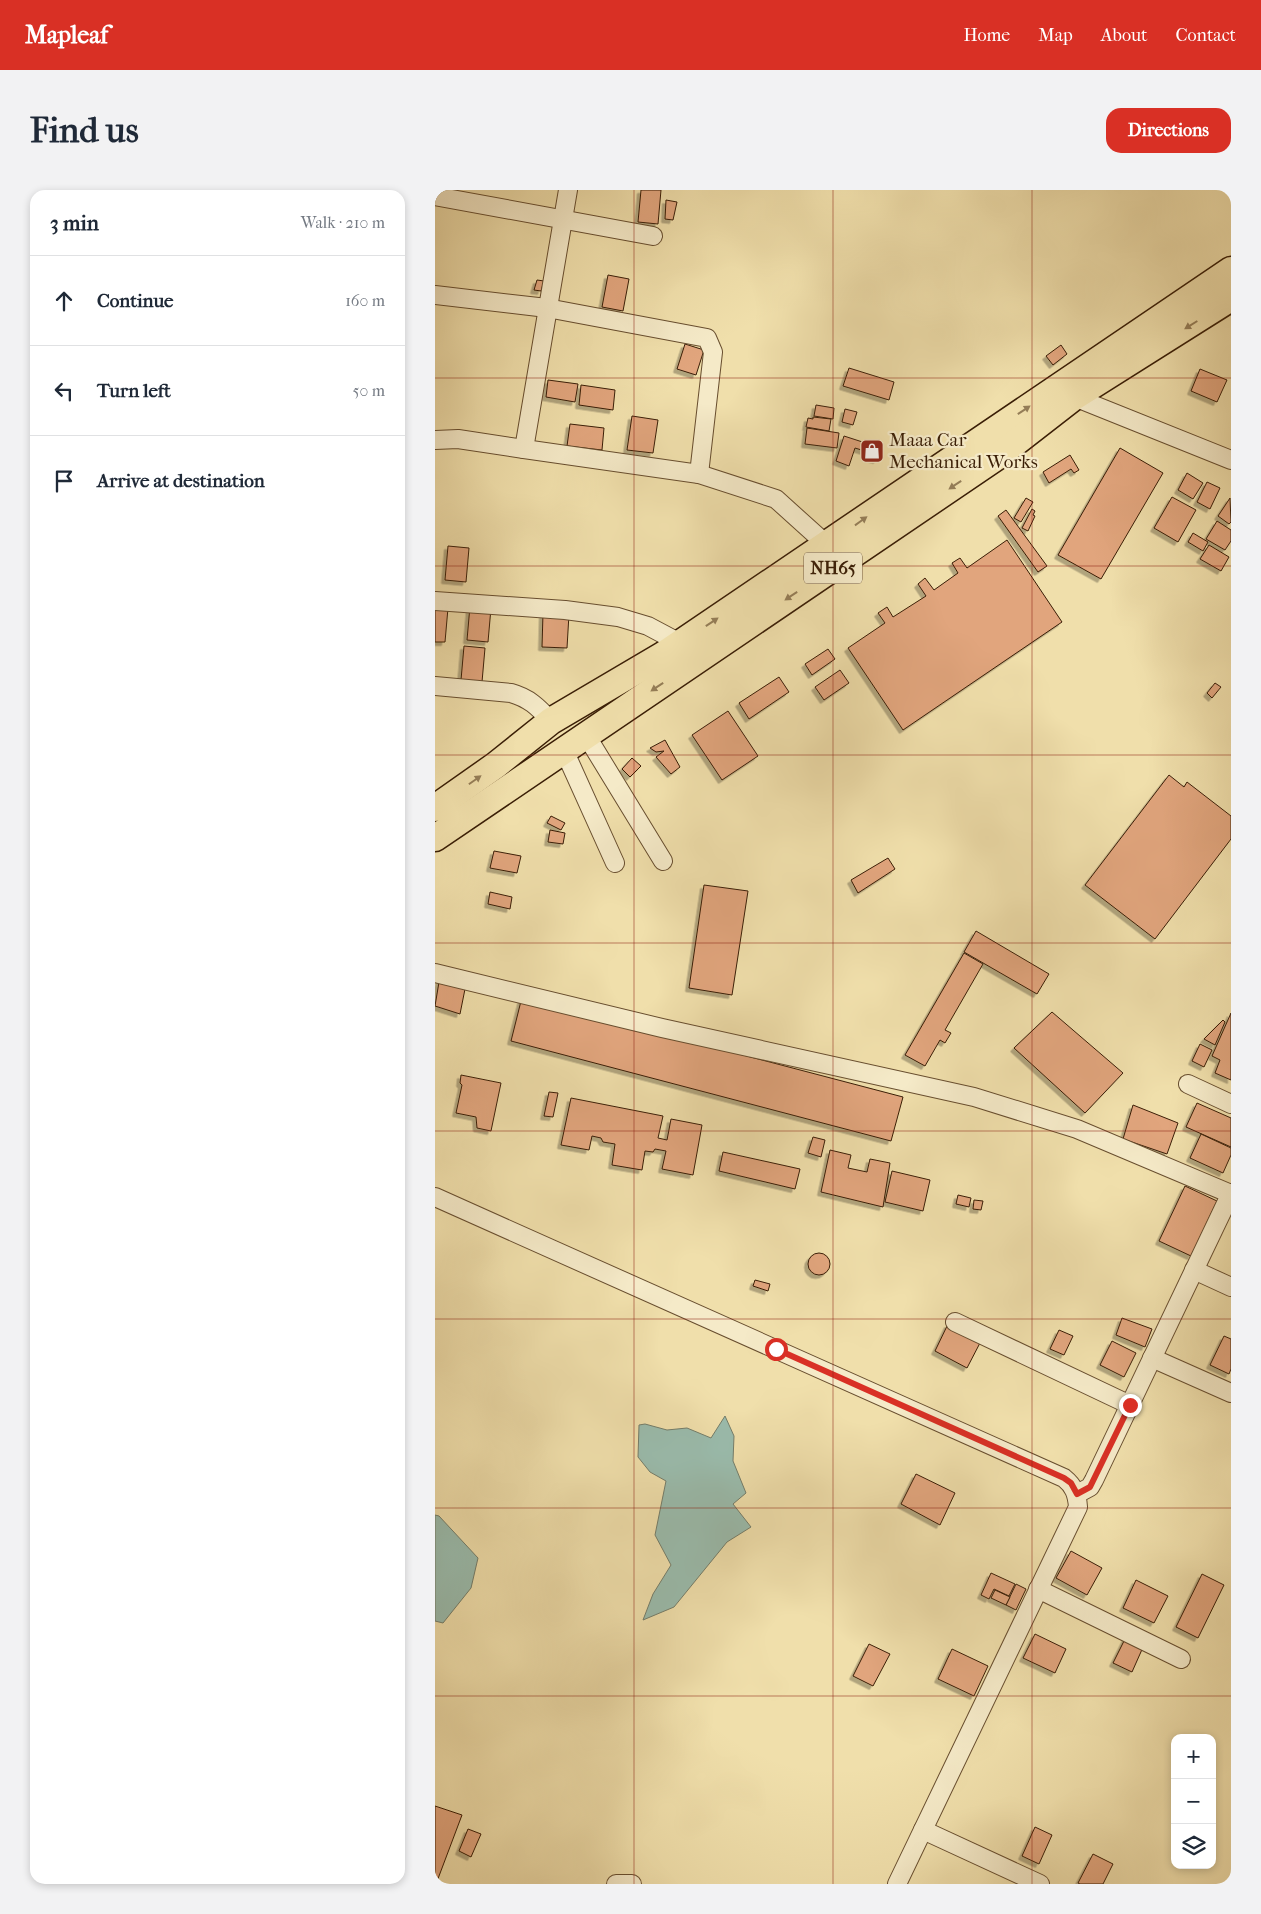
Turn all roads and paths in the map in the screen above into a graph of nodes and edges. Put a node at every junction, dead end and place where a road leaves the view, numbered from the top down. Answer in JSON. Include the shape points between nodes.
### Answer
{"nodes":[{"id":1,"x":568,"y":190,"type":"edge"},
{"id":2,"x":435,"y":196,"type":"edge"},
{"id":3,"x":562,"y":219,"type":"junction"},
{"id":4,"x":653,"y":236,"type":"dead end"},
{"id":5,"x":1231,"y":270,"type":"edge"},
{"id":6,"x":435,"y":295,"type":"edge"},
{"id":7,"x":1231,"y":298,"type":"edge"},
{"id":8,"x":547,"y":308,"type":"junction"},
{"id":9,"x":1074,"y":397,"type":"junction"},
{"id":10,"x":435,"y":440,"type":"edge"},
{"id":11,"x":524,"y":449,"type":"junction"},
{"id":12,"x":1231,"y":460,"type":"edge"},
{"id":13,"x":699,"y":474,"type":"junction"},
{"id":14,"x":827,"y":545,"type":"junction"},
{"id":15,"x":435,"y":600,"type":"edge"},
{"id":16,"x":680,"y":643,"type":"junction"},
{"id":17,"x":435,"y":686,"type":"edge"},
{"id":18,"x":551,"y":721,"type":"junction"},
{"id":19,"x":586,"y":735,"type":"junction"},
{"id":20,"x":564,"y":750,"type":"junction"},
{"id":21,"x":435,"y":808,"type":"edge"},
{"id":22,"x":435,"y":838,"type":"edge"},
{"id":23,"x":663,"y":860,"type":"dead end"},
{"id":24,"x":615,"y":863,"type":"dead end"},
{"id":25,"x":435,"y":973,"type":"edge"},
{"id":26,"x":1187,"y":1084,"type":"dead end"},
{"id":27,"x":1231,"y":1104,"type":"edge"},
{"id":28,"x":1231,"y":1193,"type":"edge"},
{"id":29,"x":435,"y":1197,"type":"edge"},
{"id":30,"x":1194,"y":1270,"type":"junction"},
{"id":31,"x":1231,"y":1287,"type":"edge"},
{"id":32,"x":955,"y":1322,"type":"dead end"},
{"id":33,"x":1152,"y":1358,"type":"junction"},
{"id":34,"x":1231,"y":1393,"type":"edge"},
{"id":35,"x":1130,"y":1405,"type":"junction"},
{"id":36,"x":1077,"y":1494,"type":"junction"},
{"id":37,"x":1038,"y":1589,"type":"junction"},
{"id":38,"x":1181,"y":1659,"type":"dead end"},
{"id":39,"x":923,"y":1830,"type":"junction"},
{"id":40,"x":616,"y":1884,"type":"edge"},
{"id":41,"x":632,"y":1884,"type":"edge"},
{"id":42,"x":897,"y":1884,"type":"edge"},
{"id":43,"x":1040,"y":1884,"type":"edge"}],
"edges":[{"from":1,"to":3,"type":"street"},
{"from":2,"to":3,"type":"street"},
{"from":3,"to":4,"type":"street"},
{"from":3,"to":8,"type":"street"},
{"from":14,"to":5,"type":"highway","number":"NH65","one_way":true},
{"from":6,"to":8,"type":"street"},
{"from":7,"to":9,"type":"highway","number":"NH65","one_way":true},
{"from":8,"to":11,"type":"street"},
{"from":8,"to":13,"type":"street","via":[[700,336],[710,341],[713,352]]},
{"from":9,"to":12,"type":"street"},
{"from":9,"to":19,"type":"highway","number":"NH65","one_way":true,"via":[[997,456]]},
{"from":10,"to":11,"type":"street","via":[[458,439]]},
{"from":11,"to":13,"type":"street"},
{"from":13,"to":14,"type":"street","via":[[776,499]]},
{"from":16,"to":14,"type":"highway","number":"NH65","one_way":true},
{"from":15,"to":16,"type":"street","via":[[618,617],[648,626]]},
{"from":16,"to":18,"type":"highway","number":"NH65"},
{"from":17,"to":18,"type":"street","via":[[522,696],[533,701]]},
{"from":21,"to":18,"type":"highway","number":"NH65","one_way":true},
{"from":19,"to":20,"type":"highway","number":"NH65"},
{"from":19,"to":23,"type":"street"},
{"from":20,"to":22,"type":"highway","number":"NH65"},
{"from":20,"to":24,"type":"street"},
{"from":25,"to":28,"type":"street","via":[[662,1028],[974,1097],[1077,1129]]},
{"from":26,"to":27,"type":"street"},
{"from":28,"to":30,"type":"street"},
{"from":29,"to":36,"type":"street","via":[[1064,1478]]},
{"from":30,"to":31,"type":"street"},
{"from":30,"to":33,"type":"street"},
{"from":32,"to":35,"type":"street"},
{"from":33,"to":34,"type":"street"},
{"from":33,"to":35,"type":"street"},
{"from":35,"to":36,"type":"street","via":[[1090,1487]]},
{"from":36,"to":37,"type":"street","via":[[1078,1507]]},
{"from":37,"to":38,"type":"street"},
{"from":37,"to":39,"type":"street"},
{"from":39,"to":42,"type":"street"},
{"from":39,"to":43,"type":"street"},
{"from":40,"to":41,"type":"street"}]}
